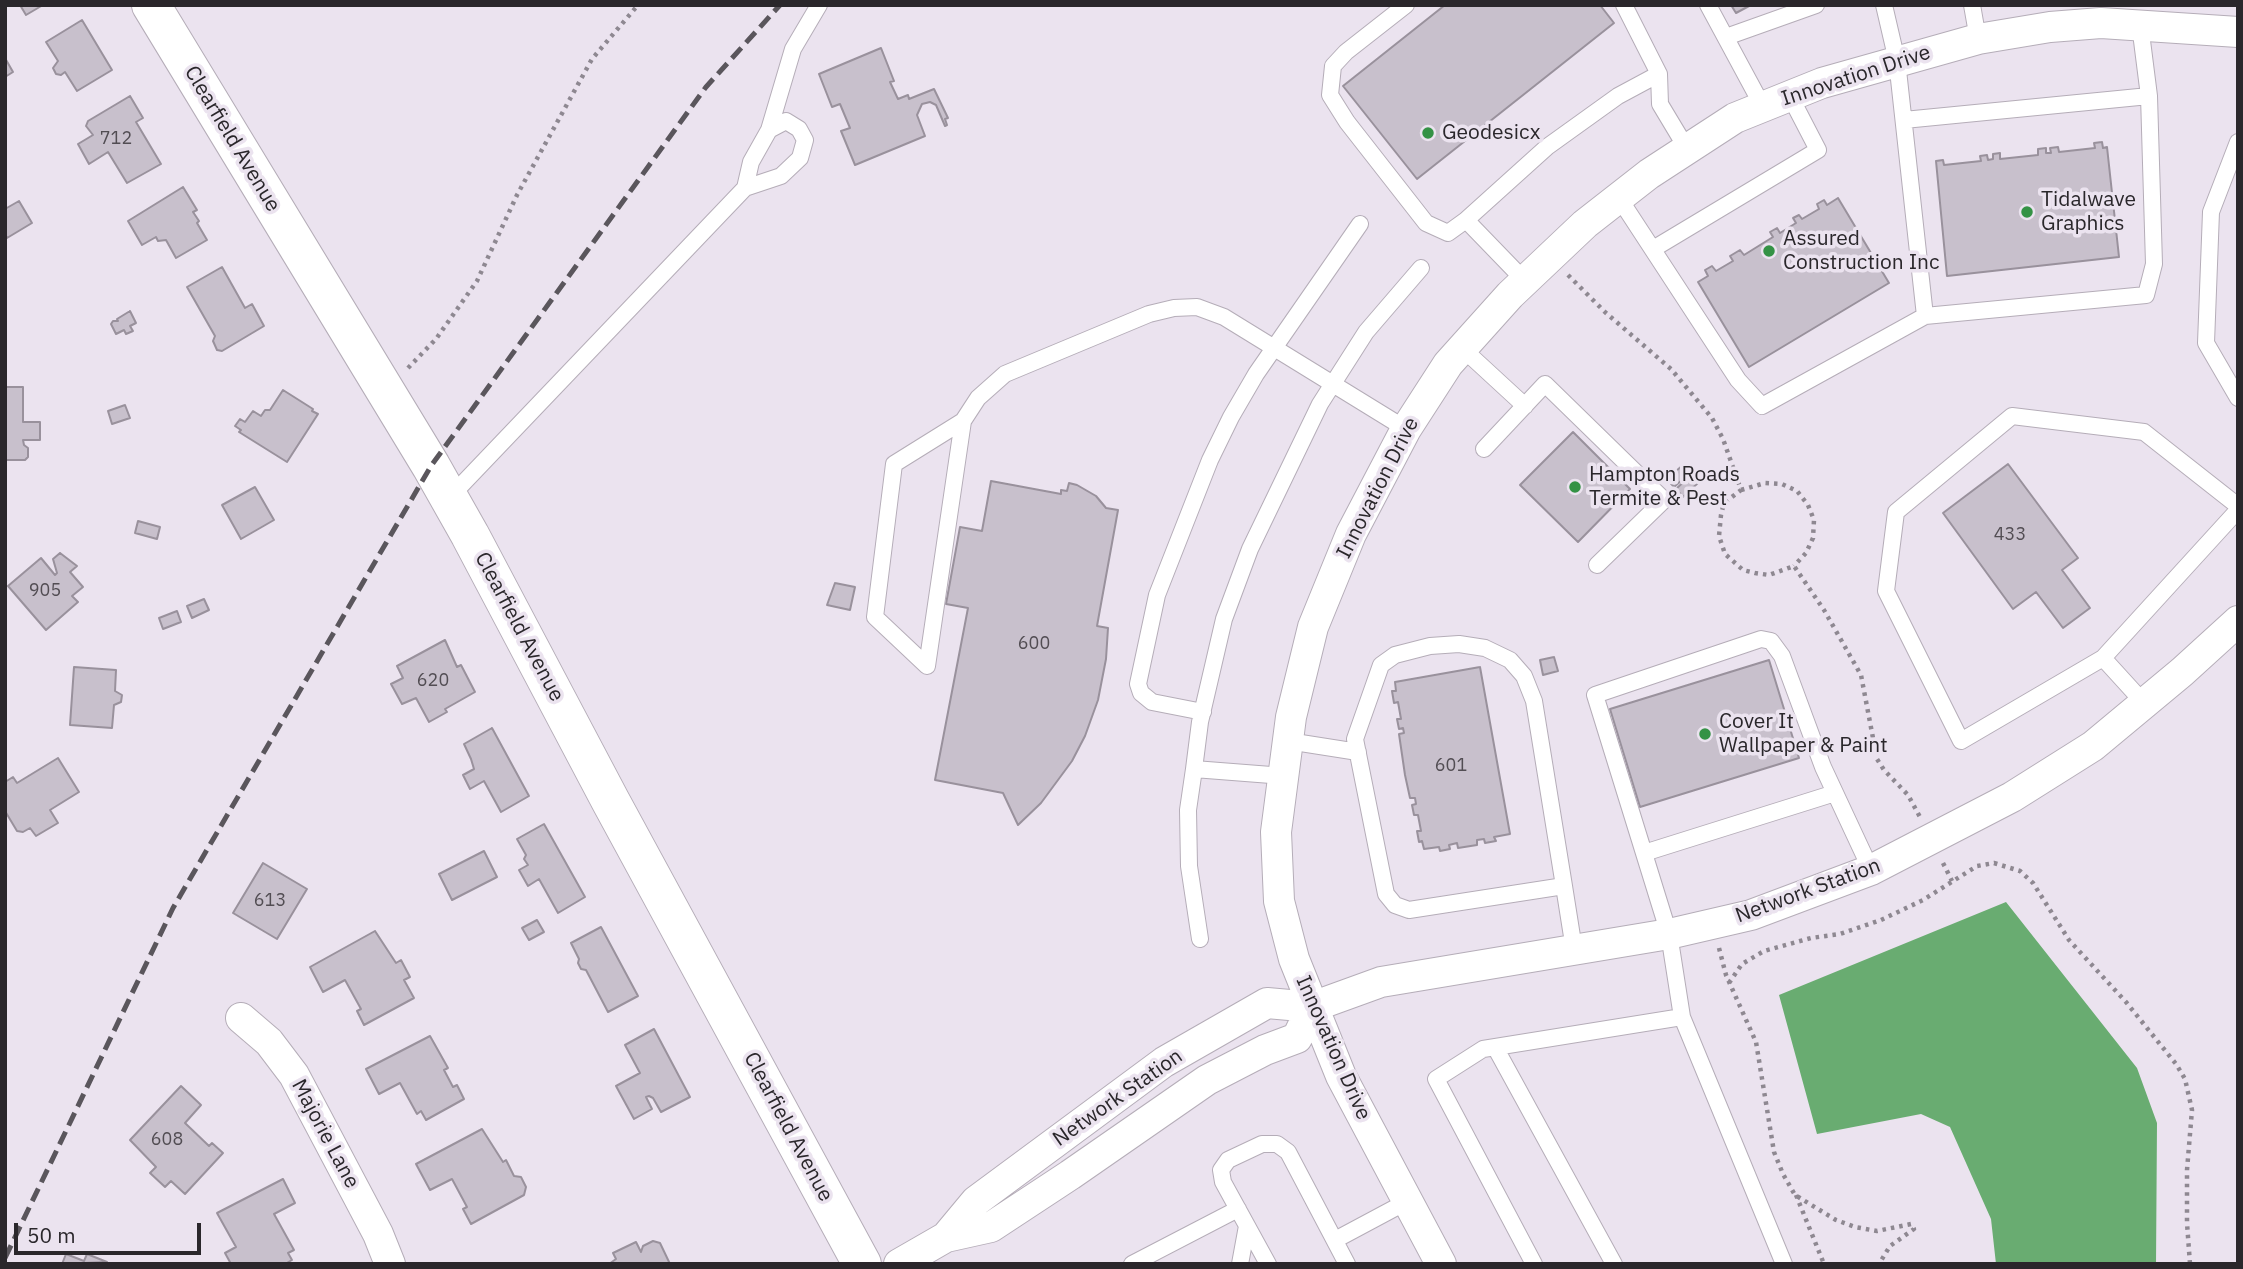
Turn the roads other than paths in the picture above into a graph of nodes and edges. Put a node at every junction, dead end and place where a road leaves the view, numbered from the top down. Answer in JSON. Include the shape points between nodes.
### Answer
{"nodes":[{"id":1,"x":151,"y":5,"type":"edge"},
{"id":2,"x":819,"y":5,"type":"edge"},
{"id":3,"x":1406,"y":5,"type":"edge"},
{"id":4,"x":1624,"y":5,"type":"edge"},
{"id":5,"x":1709,"y":5,"type":"edge"},
{"id":6,"x":1816,"y":5,"type":"edge"},
{"id":7,"x":1884,"y":5,"type":"edge"},
{"id":8,"x":1972,"y":5,"type":"edge"},
{"id":9,"x":2140,"y":24,"type":"junction"},
{"id":10,"x":2238,"y":32,"type":"edge"},
{"id":11,"x":1726,"y":37,"type":"junction"},
{"id":12,"x":1978,"y":39,"type":"junction"},
{"id":13,"x":1897,"y":61,"type":"junction"},
{"id":14,"x":1659,"y":74,"type":"junction"},
{"id":15,"x":2149,"y":96,"type":"junction"},
{"id":16,"x":1777,"y":101,"type":"junction"},
{"id":17,"x":1904,"y":120,"type":"junction"},
{"id":18,"x":769,"y":130,"type":"junction"},
{"id":19,"x":2238,"y":142,"type":"edge"},
{"id":20,"x":1687,"y":149,"type":"junction"},
{"id":21,"x":745,"y":188,"type":"junction"},
{"id":22,"x":1619,"y":198,"type":"junction"},
{"id":23,"x":1466,"y":220,"type":"junction"},
{"id":24,"x":1360,"y":224,"type":"dead end"},
{"id":25,"x":1653,"y":249,"type":"junction"},
{"id":26,"x":1421,"y":268,"type":"dead end"},
{"id":27,"x":1525,"y":281,"type":"junction"},
{"id":28,"x":1925,"y":316,"type":"junction"},
{"id":29,"x":1275,"y":347,"type":"junction"},
{"id":30,"x":1462,"y":348,"type":"junction"},
{"id":31,"x":1333,"y":383,"type":"junction"},
{"id":32,"x":2238,"y":398,"type":"edge"},
{"id":33,"x":1525,"y":406,"type":"junction"},
{"id":34,"x":963,"y":421,"type":"junction"},
{"id":35,"x":1406,"y":429,"type":"junction"},
{"id":36,"x":1484,"y":449,"type":"dead end"},
{"id":37,"x":449,"y":498,"type":"junction"},
{"id":38,"x":2238,"y":508,"type":"edge"},
{"id":39,"x":1597,"y":565,"type":"dead end"},
{"id":40,"x":2238,"y":621,"type":"edge"},
{"id":41,"x":2103,"y":658,"type":"junction"},
{"id":42,"x":2144,"y":703,"type":"junction"},
{"id":43,"x":1203,"y":712,"type":"junction"},
{"id":44,"x":1288,"y":741,"type":"junction"},
{"id":45,"x":1358,"y":752,"type":"junction"},
{"id":46,"x":1194,"y":769,"type":"junction"},
{"id":47,"x":1284,"y":776,"type":"junction"},
{"id":48,"x":1835,"y":793,"type":"junction"},
{"id":49,"x":1644,"y":853,"type":"junction"},
{"id":50,"x":1871,"y":870,"type":"junction"},
{"id":51,"x":1564,"y":886,"type":"junction"},
{"id":52,"x":1669,"y":934,"type":"junction"},
{"id":53,"x":1200,"y":939,"type":"dead end"},
{"id":54,"x":1574,"y":949,"type":"junction"},
{"id":55,"x":1312,"y":1007,"type":"junction"},
{"id":56,"x":1682,"y":1017,"type":"junction"},
{"id":57,"x":241,"y":1018,"type":"dead end"},
{"id":58,"x":1495,"y":1047,"type":"junction"},
{"id":59,"x":1408,"y":1201,"type":"junction"},
{"id":60,"x":1238,"y":1209,"type":"junction"},
{"id":61,"x":1247,"y":1226,"type":"junction"},
{"id":62,"x":946,"y":1237,"type":"junction"},
{"id":63,"x":1335,"y":1240,"type":"junction"},
{"id":64,"x":390,"y":1264,"type":"edge"},
{"id":65,"x":862,"y":1264,"type":"edge"},
{"id":66,"x":899,"y":1264,"type":"edge"},
{"id":67,"x":1132,"y":1264,"type":"edge"},
{"id":68,"x":1240,"y":1264,"type":"edge"},
{"id":69,"x":1268,"y":1264,"type":"edge"},
{"id":70,"x":1348,"y":1264,"type":"edge"},
{"id":71,"x":1441,"y":1264,"type":"edge"},
{"id":72,"x":1534,"y":1264,"type":"edge"},
{"id":73,"x":1614,"y":1264,"type":"edge"},
{"id":74,"x":1784,"y":1264,"type":"edge"}],
"edges":[{"from":1,"to":37,"type":"street","name":"Clearfield Avenue"},
{"from":2,"to":18,"type":"lane","via":[[793,49]]},
{"from":3,"to":23,"type":"lane","via":[[1333,66],[1330,95],[1426,223],[1448,233]]},
{"from":4,"to":14,"type":"lane"},
{"from":5,"to":11,"type":"lane"},
{"from":6,"to":11,"type":"lane"},
{"from":7,"to":13,"type":"lane"},
{"from":8,"to":12,"type":"lane"},
{"from":9,"to":10,"type":"street","name":"Innovation Drive"},
{"from":9,"to":12,"type":"street","name":"Innovation Drive","via":[[2050,27]]},
{"from":9,"to":15,"type":"lane"},
{"from":11,"to":16,"type":"lane"},
{"from":12,"to":13,"type":"street","name":"Innovation Drive"},
{"from":13,"to":16,"type":"street","name":"Innovation Drive"},
{"from":13,"to":17,"type":"lane"},
{"from":14,"to":20,"type":"lane","via":[[1660,104]]},
{"from":14,"to":23,"type":"lane","via":[[1618,96],[1547,147]]},
{"from":15,"to":17,"type":"lane"},
{"from":15,"to":28,"type":"lane","via":[[2154,264],[2146,295]]},
{"from":16,"to":20,"type":"street","name":"Innovation Drive","via":[[1735,118]]},
{"from":16,"to":25,"type":"lane","via":[[1818,150]]},
{"from":17,"to":28,"type":"lane"},
{"from":18,"to":21,"type":"lane","via":[[751,162]]},
{"from":18,"to":21,"type":"lane","via":[[786,121],[799,129],[806,141],[800,159],[781,176]]},
{"from":19,"to":32,"type":"lane","via":[[2211,212],[2206,342]]},
{"from":20,"to":22,"type":"street","name":"Innovation Drive"},
{"from":21,"to":37,"type":"lane"},
{"from":22,"to":25,"type":"lane"},
{"from":22,"to":27,"type":"street","name":"Innovation Drive"},
{"from":23,"to":27,"type":"lane"},
{"from":24,"to":29,"type":"lane"},
{"from":25,"to":28,"type":"lane","via":[[1738,380],[1762,406]]},
{"from":26,"to":31,"type":"lane","via":[[1366,332]]},
{"from":27,"to":30,"type":"street","name":"Innovation Drive"},
{"from":29,"to":31,"type":"lane"},
{"from":29,"to":34,"type":"lane","via":[[1197,307],[1174,308],[1149,314],[1005,374],[978,398]]},
{"from":29,"to":43,"type":"lane","via":[[1231,417],[1196,495],[1157,595],[1138,684],[1152,702]]},
{"from":30,"to":33,"type":"lane"},
{"from":30,"to":35,"type":"street","name":"Innovation Drive"},
{"from":31,"to":35,"type":"lane"},
{"from":31,"to":43,"type":"lane","via":[[1250,549],[1224,620]]},
{"from":33,"to":36,"type":"lane"},
{"from":33,"to":39,"type":"lane","via":[[1545,384],[1664,500]]},
{"from":34,"to":34,"type":"lane","via":[[937,598],[927,666],[875,617],[894,464]]},
{"from":35,"to":44,"type":"street","name":"Innovation Drive","via":[[1351,534],[1313,627]]},
{"from":37,"to":65,"type":"street","name":"Clearfield Avenue"},
{"from":38,"to":41,"type":"lane"},
{"from":38,"to":41,"type":"lane","via":[[2144,432],[2012,416],[1896,512],[1886,592],[1961,741]]},
{"from":40,"to":42,"type":"street","name":"Network Station"},
{"from":41,"to":42,"type":"lane"},
{"from":42,"to":50,"type":"street","name":"Network Station","via":[[2093,746],[2012,797]]},
{"from":43,"to":46,"type":"lane"},
{"from":44,"to":45,"type":"lane"},
{"from":44,"to":47,"type":"street","name":"Innovation Drive"},
{"from":45,"to":51,"type":"lane","via":[[1386,894],[1395,905],[1409,910]]},
{"from":45,"to":51,"type":"lane","via":[[1356,739],[1381,665],[1395,654],[1459,644],[1485,648],[1510,660],[1524,676],[1534,701]]},
{"from":46,"to":47,"type":"lane"},
{"from":46,"to":53,"type":"lane","via":[[1188,810],[1189,866]]},
{"from":47,"to":55,"type":"street","name":"Innovation Drive","via":[[1276,832],[1279,901]]},
{"from":48,"to":49,"type":"lane"},
{"from":48,"to":49,"type":"lane","via":[[1782,656],[1771,641],[1761,639],[1595,695]]},
{"from":48,"to":50,"type":"lane"},
{"from":49,"to":52,"type":"lane"},
{"from":50,"to":52,"type":"street","name":"Network Station","via":[[1762,911]]},
{"from":51,"to":54,"type":"lane"},
{"from":52,"to":54,"type":"street","name":"Network Station"},
{"from":52,"to":56,"type":"lane"},
{"from":54,"to":55,"type":"street","name":"Network Station","via":[[1381,982]]},
{"from":55,"to":59,"type":"street","name":"Innovation Drive","via":[[1341,1076]]},
{"from":55,"to":62,"type":"street","name":"Network Station","via":[[1297,1038],[1207,1080],[991,1227]]},
{"from":55,"to":62,"type":"street","name":"Network Station","via":[[1267,1003],[1164,1062],[976,1201]]},
{"from":56,"to":58,"type":"lane"},
{"from":56,"to":74,"type":"lane"},
{"from":57,"to":64,"type":"street","name":"Majorie Lane","via":[[269,1042],[294,1075]]},
{"from":58,"to":72,"type":"lane","via":[[1483,1049],[1436,1079]]},
{"from":58,"to":73,"type":"lane"},
{"from":59,"to":63,"type":"lane"},
{"from":59,"to":71,"type":"street","name":"Innovation Drive"},
{"from":60,"to":61,"type":"lane"},
{"from":60,"to":63,"type":"lane","via":[[1221,1170],[1228,1160],[1262,1144],[1278,1144],[1287,1152]]},
{"from":60,"to":67,"type":"lane"},
{"from":61,"to":68,"type":"lane"},
{"from":61,"to":69,"type":"lane"},
{"from":62,"to":66,"type":"street","name":"Network Station"},
{"from":63,"to":70,"type":"lane"}]}
